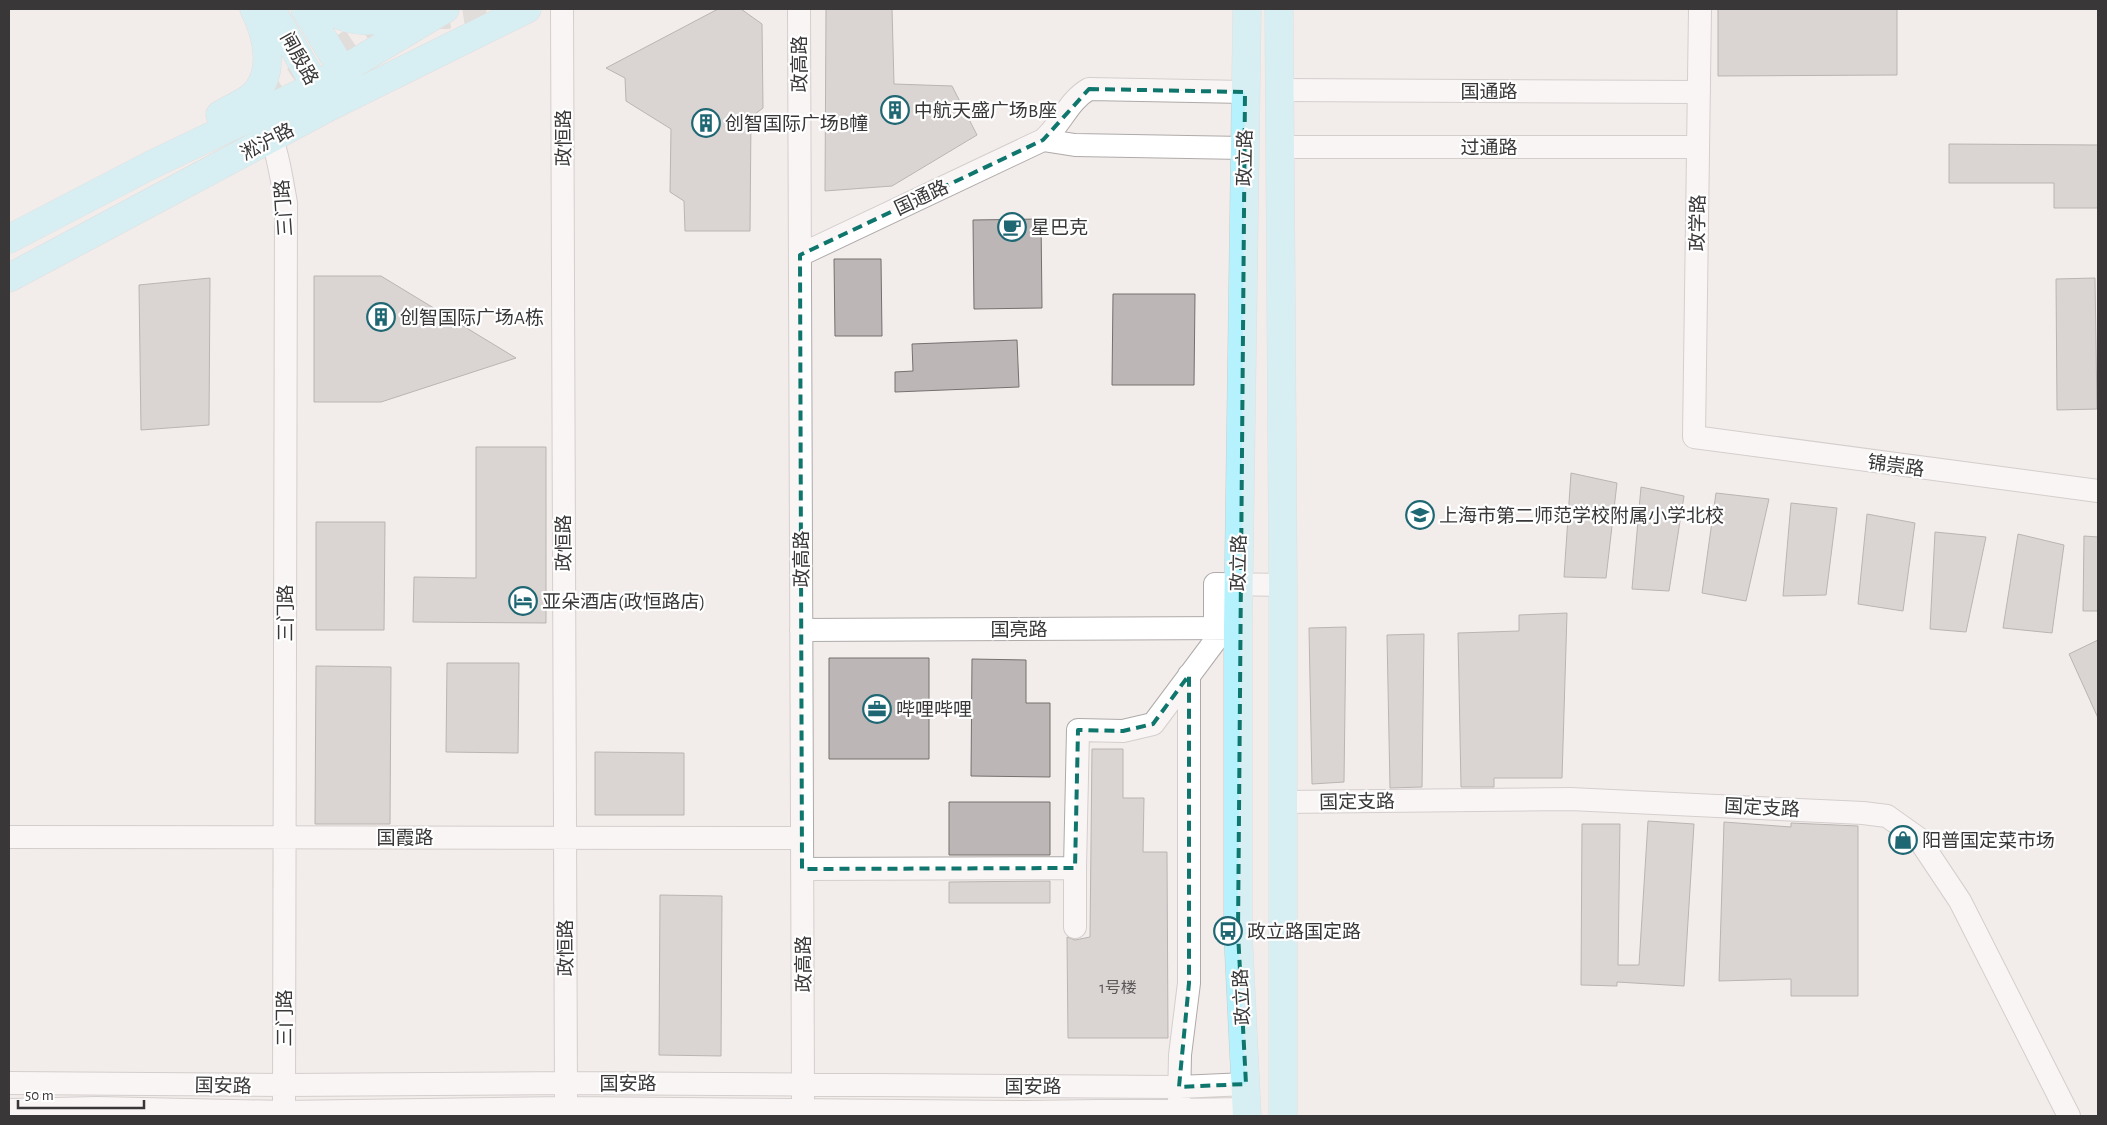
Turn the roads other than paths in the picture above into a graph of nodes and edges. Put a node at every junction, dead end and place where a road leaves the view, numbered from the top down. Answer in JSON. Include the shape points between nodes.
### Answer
{"nodes":[{"id":1,"x":254,"y":9,"type":"edge"},
{"id":2,"x":271,"y":9,"type":"edge"},
{"id":3,"x":427,"y":9,"type":"tunnel mouth"},
{"id":4,"x":445,"y":9,"type":"tunnel mouth"},
{"id":5,"x":527,"y":9,"type":"edge"},
{"id":6,"x":562,"y":9,"type":"edge"},
{"id":7,"x":798,"y":9,"type":"edge"},
{"id":8,"x":1247,"y":9,"type":"edge"},
{"id":9,"x":1279,"y":9,"type":"edge"},
{"id":10,"x":1700,"y":9,"type":"edge"},
{"id":11,"x":312,"y":10,"type":"edge"},
{"id":12,"x":350,"y":82,"type":"junction"},
{"id":13,"x":1279,"y":90,"type":"junction"},
{"id":14,"x":1245,"y":92,"type":"junction"},
{"id":15,"x":1698,"y":92,"type":"junction"},
{"id":16,"x":322,"y":97,"type":"junction"},
{"id":17,"x":262,"y":113,"type":"junction"},
{"id":18,"x":273,"y":138,"type":"junction"},
{"id":19,"x":1043,"y":140,"type":"junction"},
{"id":20,"x":1279,"y":147,"type":"junction"},
{"id":21,"x":1698,"y":147,"type":"junction"},
{"id":22,"x":1244,"y":148,"type":"junction"},
{"id":23,"x":151,"y":164,"type":"junction"},
{"id":24,"x":9,"y":239,"type":"edge"},
{"id":25,"x":800,"y":255,"type":"junction"},
{"id":26,"x":9,"y":278,"type":"edge"},
{"id":27,"x":1694,"y":437,"type":"joint"},
{"id":28,"x":2098,"y":491,"type":"edge"},
{"id":29,"x":1238,"y":585,"type":"junction"},
{"id":30,"x":1283,"y":585,"type":"junction"},
{"id":31,"x":1226,"y":628,"type":"junction"},
{"id":32,"x":801,"y":630,"type":"junction"},
{"id":33,"x":1189,"y":675,"type":"junction"},
{"id":34,"x":1282,"y":802,"type":"junction"},
{"id":35,"x":9,"y":836,"type":"edge"},
{"id":36,"x":286,"y":837,"type":"junction"},
{"id":37,"x":564,"y":838,"type":"junction"},
{"id":38,"x":802,"y":838,"type":"junction"},
{"id":39,"x":1075,"y":868,"type":"junction"},
{"id":40,"x":802,"y":869,"type":"junction"},
{"id":41,"x":1075,"y":927,"type":"dead end"},
{"id":42,"x":9,"y":1083,"type":"edge"},
{"id":43,"x":566,"y":1083,"type":"junction"},
{"id":44,"x":803,"y":1084,"type":"junction"},
{"id":45,"x":284,"y":1085,"type":"junction"},
{"id":46,"x":1179,"y":1087,"type":"junction"},
{"id":47,"x":1246,"y":1103,"type":"edge"},
{"id":48,"x":566,"y":1108,"type":"junction"},
{"id":49,"x":803,"y":1109,"type":"junction"},
{"id":50,"x":9,"y":1110,"type":"edge"},
{"id":51,"x":1178,"y":1113,"type":"edge"},
{"id":52,"x":283,"y":1114,"type":"edge"},
{"id":53,"x":1283,"y":1116,"type":"edge"},
{"id":54,"x":2069,"y":1116,"type":"edge"}],
"edges":[{"from":1,"to":23,"type":"main road","via":[[263,26],[268,56],[265,76],[252,96],[182,140]]},
{"from":2,"to":16,"type":"main road","name":"闸殷路"},
{"from":3,"to":11,"type":"main road","via":[[394,19],[370,21]]},
{"from":4,"to":12,"type":"main road","name":"淞沪路"},
{"from":5,"to":12,"type":"main road","name":"淞沪路"},
{"from":6,"to":37,"type":"street","name":"政恒路"},
{"from":7,"to":25,"type":"street","name":"政高路"},
{"from":8,"to":14,"type":"main road","name":"政立路"},
{"from":9,"to":13,"type":"main road","name":"政立路"},
{"from":10,"to":15,"type":"street","name":"政学路"},
{"from":11,"to":12,"type":"main road","name":"闸殷路"},
{"from":12,"to":16,"type":"main road","name":"淞沪路"},
{"from":13,"to":15,"type":"street","name":"国通路"},
{"from":13,"to":20,"type":"main road","name":"政立路"},
{"from":14,"to":19,"type":"street","name":"国通路","via":[[1089,89],[1071,104],[1055,131]]},
{"from":14,"to":22,"type":"main road","name":"政立路"},
{"from":15,"to":21,"type":"street","name":"政学路"},
{"from":16,"to":17,"type":"main road","name":"淞沪路"},
{"from":16,"to":18,"type":"main road","name":"淞沪路"},
{"from":17,"to":18,"type":"street","name":"三门路"},
{"from":17,"to":23,"type":"main road","name":"淞沪路"},
{"from":18,"to":26,"type":"main road","name":"淞沪路"},
{"from":18,"to":36,"type":"street","name":"三门路","via":[[286,203]]},
{"from":19,"to":22,"type":"street","via":[[1075,145]]},
{"from":19,"to":25,"type":"street","name":"国通路"},
{"from":20,"to":21,"type":"street","name":"过通路"},
{"from":20,"to":30,"type":"main road","name":"政立路"},
{"from":21,"to":27,"type":"street","name":"政学路"},
{"from":22,"to":29,"type":"main road","name":"政立路"},
{"from":23,"to":24,"type":"main road","name":"淞沪路"},
{"from":25,"to":32,"type":"street","name":"政高路"},
{"from":27,"to":28,"type":"street","name":"锦崇路"},
{"from":29,"to":30,"type":"street"},
{"from":29,"to":31,"type":"main road","name":"政立路"},
{"from":30,"to":34,"type":"main road","name":"政立路"},
{"from":31,"to":32,"type":"street","name":"国亮路"},
{"from":31,"to":33,"type":"street"},
{"from":31,"to":47,"type":"main road","name":"政立路"},
{"from":32,"to":38,"type":"street","name":"政高路"},
{"from":33,"to":39,"type":"street","via":[[1153,724],[1123,731],[1078,730]]},
{"from":33,"to":46,"type":"street","via":[[1189,983]]},
{"from":34,"to":53,"type":"main road","name":"政立路"},
{"from":34,"to":54,"type":"street","name":"国定支路","via":[[1579,799],[1887,816],[1918,838],[1960,901]]},
{"from":35,"to":36,"type":"street","name":"国霞路"},
{"from":36,"to":37,"type":"street","name":"国霞路"},
{"from":36,"to":45,"type":"street","name":"三门路"},
{"from":37,"to":38,"type":"street","name":"国霞路"},
{"from":37,"to":43,"type":"street","name":"政恒路"},
{"from":38,"to":40,"type":"street","name":"政高路"},
{"from":39,"to":40,"type":"street"},
{"from":39,"to":41,"type":"street"},
{"from":40,"to":44,"type":"street","name":"政高路"},
{"from":42,"to":45,"type":"street","name":"国安路"},
{"from":43,"to":44,"type":"street","name":"国安路"},
{"from":43,"to":45,"type":"street","name":"国安路"},
{"from":43,"to":48,"type":"street","name":"政恒路"},
{"from":44,"to":46,"type":"street","name":"国安路"},
{"from":44,"to":49,"type":"street","name":"政高路"},
{"from":45,"to":52,"type":"street","name":"三门路"},
{"from":46,"to":47,"type":"street","name":"国安路"},
{"from":46,"to":51,"type":"street"},
{"from":47,"to":51,"type":"street","name":"国安路"},
{"from":48,"to":49,"type":"street","name":"国安路"},
{"from":48,"to":52,"type":"street","name":"国安路"},
{"from":49,"to":51,"type":"street","name":"国安路"},
{"from":50,"to":52,"type":"street","name":"国安路","via":[[98,1108]]}]}
